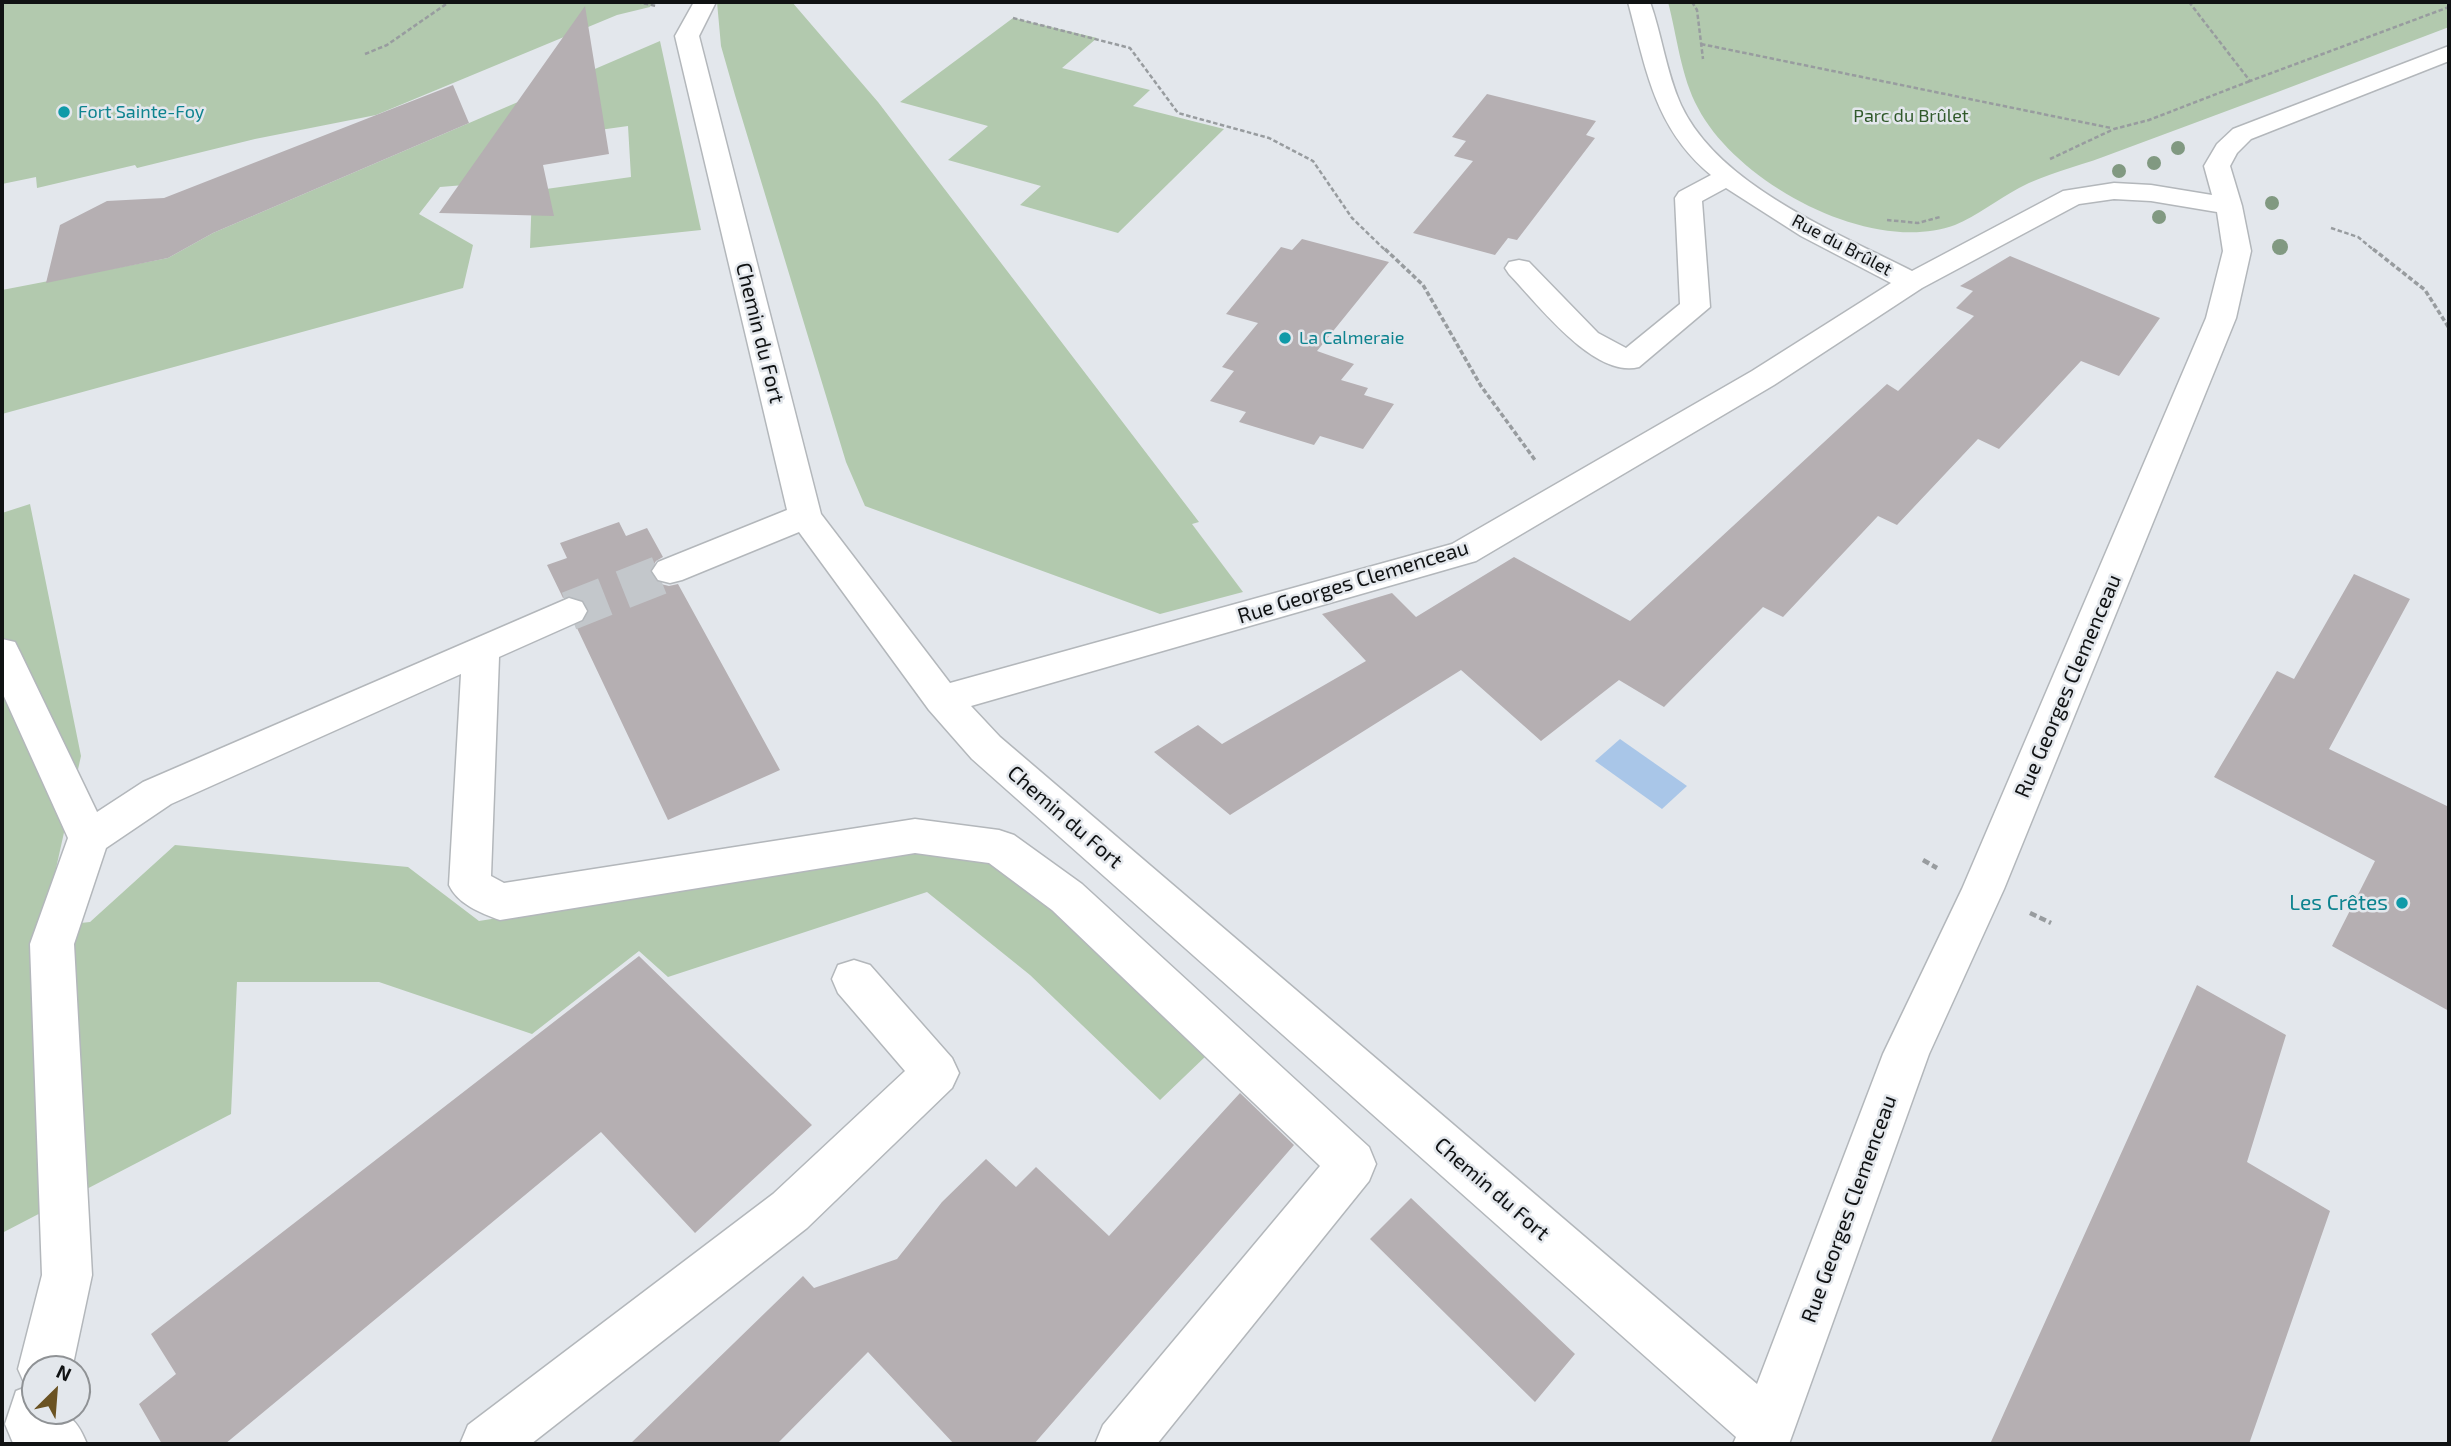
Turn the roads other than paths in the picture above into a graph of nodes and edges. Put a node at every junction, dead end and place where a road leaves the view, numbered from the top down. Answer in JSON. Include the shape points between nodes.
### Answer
{"nodes":[{"id":1,"x":705,"y":2,"type":"edge"},
{"id":2,"x":1639,"y":2,"type":"edge"},
{"id":3,"x":2449,"y":53,"type":"edge"},
{"id":4,"x":1728,"y":176,"type":"junction"},
{"id":5,"x":2229,"y":206,"type":"junction"},
{"id":6,"x":1520,"y":268,"type":"dead end"},
{"id":7,"x":1912,"y":282,"type":"junction"},
{"id":8,"x":805,"y":516,"type":"junction"},
{"id":9,"x":670,"y":571,"type":"tunnel mouth"},
{"id":10,"x":569,"y":611,"type":"tunnel mouth"},
{"id":11,"x":481,"y":650,"type":"junction"},
{"id":12,"x":2,"y":652,"type":"edge"},
{"id":13,"x":942,"y":700,"type":"junction"},
{"id":14,"x":89,"y":838,"type":"junction"},
{"id":15,"x":854,"y":979,"type":"dead end"},
{"id":16,"x":48,"y":1355,"type":"edge"},
{"id":17,"x":33,"y":1425,"type":"edge"},
{"id":18,"x":1764,"y":1437,"type":"edge"},
{"id":19,"x":60,"y":1444,"type":"edge"},
{"id":20,"x":487,"y":1444,"type":"edge"},
{"id":21,"x":1122,"y":1444,"type":"edge"}],
"edges":[{"from":1,"to":8,"type":"street","name":"Chemin du Fort","via":[[687,36]]},
{"from":2,"to":4,"type":"street","name":"Rue du Brûlet","via":[[1669,106],[1698,149]]},
{"from":3,"to":5,"type":"street","name":"Rue Georges Clemenceau","via":[[2242,134],[2217,166]]},
{"from":4,"to":6,"type":"street","via":[[1688,198],[1695,307],[1629,361],[1587,339]]},
{"from":4,"to":7,"type":"street","name":"Rue du Brûlet","via":[[1752,197]]},
{"from":5,"to":7,"type":"street","name":"Rue du Brûlet","via":[[2139,192],[2072,197]]},
{"from":5,"to":18,"type":"street","name":"Rue Georges Clemenceau","via":[[2237,251],[2221,318],[1983,889],[1906,1054]]},
{"from":7,"to":13,"type":"street","name":"Rue Georges Clemenceau","via":[[1763,379],[1464,553]]},
{"from":8,"to":9,"type":"street"},
{"from":8,"to":13,"type":"street","name":"Chemin du Fort"},
{"from":10,"to":11,"type":"street"},
{"from":11,"to":14,"type":"street","via":[[158,793]]},
{"from":11,"to":21,"type":"street","via":[[470,885],[500,902],[915,836],[999,847],[1067,897],[1352,1164]]},
{"from":12,"to":14,"type":"street"},
{"from":13,"to":18,"type":"street","name":"Chemin du Fort","via":[[986,748]]},
{"from":14,"to":16,"type":"street","via":[[52,944],[67,1275]]},
{"from":15,"to":20,"type":"street","via":[[936,1073],[790,1211]]},
{"from":17,"to":19,"type":"street"}]}
